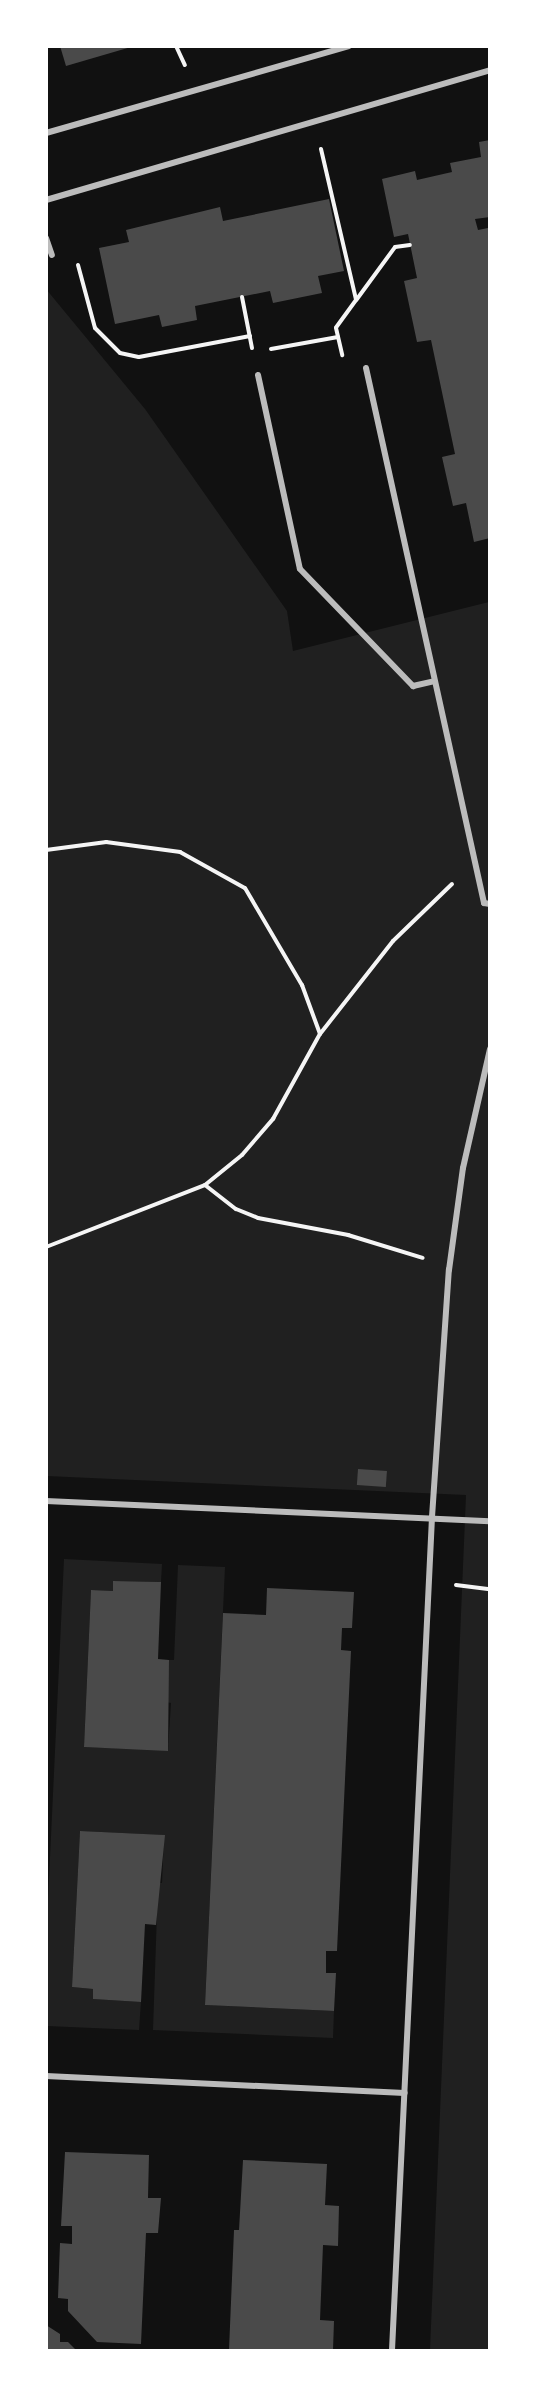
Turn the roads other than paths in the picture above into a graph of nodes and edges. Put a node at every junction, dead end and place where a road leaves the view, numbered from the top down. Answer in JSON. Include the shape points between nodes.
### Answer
{"nodes":[{"id":1,"x":349,"y":46,"type":"edge"},
{"id":2,"x":489,"y":70,"type":"edge"},
{"id":3,"x":46,"y":133,"type":"edge"},
{"id":4,"x":46,"y":200,"type":"edge"},
{"id":5,"x":46,"y":238,"type":"edge"},
{"id":6,"x":52,"y":255,"type":"road end"},
{"id":7,"x":366,"y":368,"type":"road end"},
{"id":8,"x":258,"y":375,"type":"dead end"},
{"id":9,"x":434,"y":681,"type":"junction"},
{"id":10,"x":489,"y":904,"type":"edge"},
{"id":11,"x":489,"y":1049,"type":"edge"},
{"id":12,"x":46,"y":1501,"type":"edge"},
{"id":13,"x":432,"y":1517,"type":"junction"},
{"id":14,"x":489,"y":1521,"type":"edge"},
{"id":15,"x":46,"y":2076,"type":"edge"},
{"id":16,"x":405,"y":2093,"type":"junction"},
{"id":17,"x":392,"y":2350,"type":"edge"}],
"edges":[{"from":1,"to":3,"type":"street"},
{"from":2,"to":4,"type":"street"},
{"from":5,"to":6,"type":"street"},
{"from":7,"to":9,"type":"street"},
{"from":8,"to":9,"type":"street","via":[[300,569],[414,686]]},
{"from":9,"to":10,"type":"street","via":[[484,903]]},
{"from":11,"to":13,"type":"street","via":[[463,1168],[449,1270]]},
{"from":12,"to":13,"type":"street"},
{"from":13,"to":14,"type":"street"},
{"from":13,"to":16,"type":"street"},
{"from":15,"to":16,"type":"street"},
{"from":16,"to":17,"type":"street"}]}
